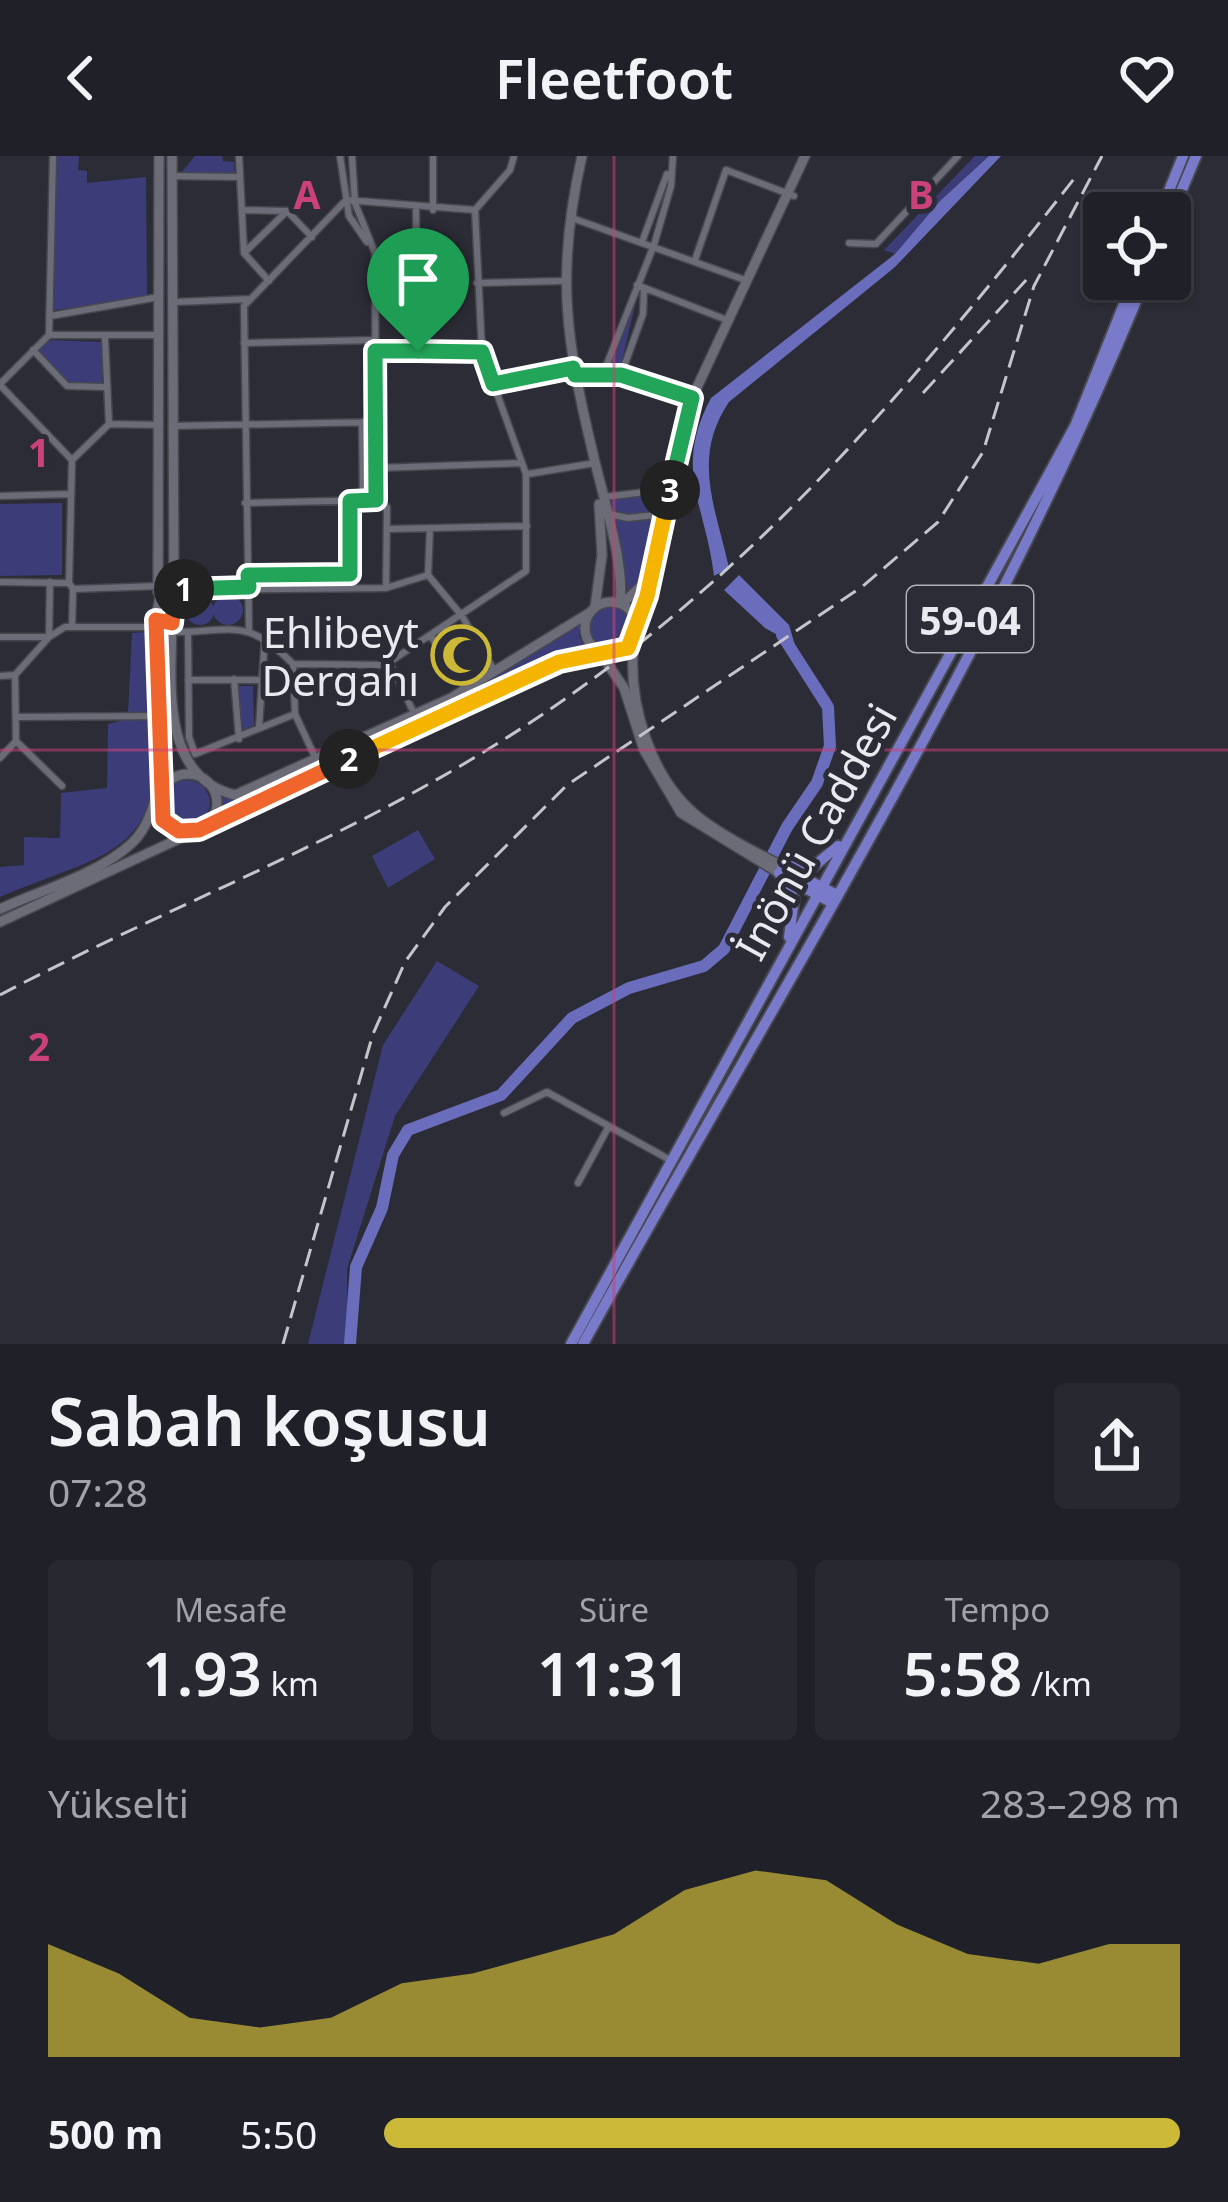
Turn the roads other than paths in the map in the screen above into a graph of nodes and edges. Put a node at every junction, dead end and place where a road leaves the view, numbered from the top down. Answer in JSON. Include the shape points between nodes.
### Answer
{"nodes":[{"id":1,"x":52,"y":156,"type":"edge"},
{"id":2,"x":159,"y":156,"type":"edge"},
{"id":3,"x":172,"y":156,"type":"edge"},
{"id":4,"x":239,"y":156,"type":"edge"},
{"id":5,"x":340,"y":156,"type":"edge"},
{"id":6,"x":352,"y":156,"type":"edge"},
{"id":7,"x":433,"y":156,"type":"edge"},
{"id":8,"x":514,"y":156,"type":"edge"},
{"id":9,"x":582,"y":156,"type":"edge"},
{"id":10,"x":673,"y":156,"type":"edge"},
{"id":11,"x":805,"y":156,"type":"edge"},
{"id":12,"x":958,"y":156,"type":"edge"},
{"id":13,"x":1183,"y":156,"type":"edge"},
{"id":14,"x":1196,"y":156,"type":"edge"},
{"id":15,"x":669,"y":170,"type":"junction"},
{"id":16,"x":171,"y":176,"type":"junction"},
{"id":17,"x":240,"y":178,"type":"junction"},
{"id":18,"x":1168,"y":192,"type":"edge"},
{"id":19,"x":1181,"y":192,"type":"edge"},
{"id":20,"x":791,"y":195,"type":"junction"},
{"id":21,"x":350,"y":201,"type":"junction"},
{"id":22,"x":416,"y":209,"type":"junction"},
{"id":23,"x":242,"y":210,"type":"junction"},
{"id":24,"x":433,"y":210,"type":"junction"},
{"id":25,"x":475,"y":210,"type":"junction"},
{"id":26,"x":287,"y":211,"type":"junction"},
{"id":27,"x":569,"y":217,"type":"junction"},
{"id":28,"x":312,"y":237,"type":"junction"},
{"id":29,"x":642,"y":242,"type":"junction"},
{"id":30,"x":849,"y":243,"type":"dead end"},
{"id":31,"x":654,"y":245,"type":"junction"},
{"id":32,"x":244,"y":253,"type":"junction"},
{"id":33,"x":695,"y":260,"type":"junction"},
{"id":34,"x":269,"y":280,"type":"junction"},
{"id":35,"x":745,"y":280,"type":"junction"},
{"id":36,"x":562,"y":281,"type":"junction"},
{"id":37,"x":477,"y":283,"type":"junction"},
{"id":38,"x":640,"y":286,"type":"junction"},
{"id":39,"x":251,"y":299,"type":"junction"},
{"id":40,"x":165,"y":300,"type":"junction"},
{"id":41,"x":1126,"y":300,"type":"edge"},
{"id":42,"x":1137,"y":300,"type":"edge"},
{"id":43,"x":50,"y":316,"type":"junction"},
{"id":44,"x":727,"y":320,"type":"junction"},
{"id":45,"x":50,"y":335,"type":"junction"},
{"id":46,"x":160,"y":335,"type":"junction"},
{"id":47,"x":105,"y":337,"type":"junction"},
{"id":48,"x":375,"y":340,"type":"junction"},
{"id":49,"x":244,"y":343,"type":"junction"},
{"id":50,"x":33,"y":350,"type":"junction"},
{"id":51,"x":375,"y":351,"type":"junction"},
{"id":52,"x":418,"y":351,"type":"junction"},
{"id":53,"x":482,"y":352,"type":"junction"},
{"id":54,"x":574,"y":371,"type":"junction"},
{"id":55,"x":603,"y":374,"type":"junction"},
{"id":56,"x":621,"y":375,"type":"junction"},
{"id":57,"x":0,"y":384,"type":"edge"},
{"id":58,"x":493,"y":384,"type":"junction"},
{"id":59,"x":106,"y":387,"type":"junction"},
{"id":60,"x":692,"y":398,"type":"junction"},
{"id":61,"x":244,"y":421,"type":"junction"},
{"id":62,"x":362,"y":422,"type":"junction"},
{"id":63,"x":375,"y":422,"type":"junction"},
{"id":64,"x":109,"y":424,"type":"junction"},
{"id":65,"x":160,"y":425,"type":"junction"},
{"id":66,"x":172,"y":427,"type":"junction"},
{"id":67,"x":72,"y":460,"type":"junction"},
{"id":68,"x":521,"y":463,"type":"junction"},
{"id":69,"x":595,"y":463,"type":"junction"},
{"id":70,"x":376,"y":468,"type":"junction"},
{"id":71,"x":526,"y":474,"type":"junction"},
{"id":72,"x":670,"y":489,"type":"junction"},
{"id":73,"x":70,"y":494,"type":"junction"},
{"id":74,"x":0,"y":496,"type":"edge"},
{"id":75,"x":604,"y":497,"type":"junction"},
{"id":76,"x":363,"y":500,"type":"junction"},
{"id":77,"x":376,"y":500,"type":"junction"},
{"id":78,"x":350,"y":501,"type":"junction"},
{"id":79,"x":245,"y":503,"type":"junction"},
{"id":80,"x":607,"y":514,"type":"junction"},
{"id":81,"x":664,"y":514,"type":"junction"},
{"id":82,"x":526,"y":526,"type":"junction"},
{"id":83,"x":430,"y":528,"type":"junction"},
{"id":84,"x":390,"y":529,"type":"junction"},
{"id":85,"x":661,"y":534,"type":"junction"},
{"id":86,"x":350,"y":574,"type":"junction"},
{"id":87,"x":248,"y":575,"type":"junction"},
{"id":88,"x":428,"y":575,"type":"junction"},
{"id":89,"x":50,"y":582,"type":"junction"},
{"id":90,"x":0,"y":583,"type":"edge"},
{"id":91,"x":71,"y":586,"type":"junction"},
{"id":92,"x":249,"y":587,"type":"junction"},
{"id":93,"x":350,"y":587,"type":"junction"},
{"id":94,"x":386,"y":588,"type":"junction"},
{"id":95,"x":158,"y":589,"type":"junction"},
{"id":96,"x":174,"y":593,"type":"junction"},
{"id":97,"x":621,"y":604,"type":"junction"},
{"id":98,"x":592,"y":610,"type":"junction"},
{"id":99,"x":462,"y":616,"type":"junction"},
{"id":100,"x":156,"y":623,"type":"junction"},
{"id":101,"x":637,"y":625,"type":"junction"},
{"id":102,"x":172,"y":627,"type":"junction"},
{"id":103,"x":73,"y":628,"type":"junction"},
{"id":104,"x":249,"y":629,"type":"junction"},
{"id":105,"x":188,"y":632,"type":"junction"},
{"id":106,"x":265,"y":636,"type":"junction"},
{"id":107,"x":431,"y":636,"type":"junction"},
{"id":108,"x":0,"y":638,"type":"edge"},
{"id":109,"x":49,"y":638,"type":"junction"},
{"id":110,"x":634,"y":641,"type":"junction"},
{"id":111,"x":598,"y":651,"type":"junction"},
{"id":112,"x":388,"y":662,"type":"junction"},
{"id":113,"x":292,"y":664,"type":"junction"},
{"id":114,"x":495,"y":673,"type":"junction"},
{"id":115,"x":15,"y":675,"type":"junction"},
{"id":116,"x":0,"y":676,"type":"edge"},
{"id":117,"x":234,"y":679,"type":"junction"},
{"id":118,"x":188,"y":680,"type":"junction"},
{"id":119,"x":260,"y":680,"type":"junction"},
{"id":120,"x":466,"y":689,"type":"junction"},
{"id":121,"x":295,"y":714,"type":"junction"},
{"id":122,"x":415,"y":715,"type":"junction"},
{"id":123,"x":159,"y":716,"type":"junction"},
{"id":124,"x":16,"y":717,"type":"junction"},
{"id":125,"x":259,"y":727,"type":"junction"},
{"id":126,"x":239,"y":739,"type":"junction"},
{"id":127,"x":16,"y":741,"type":"junction"},
{"id":128,"x":0,"y":758,"type":"edge"},
{"id":129,"x":317,"y":760,"type":"junction"},
{"id":130,"x":211,"y":785,"type":"junction"},
{"id":131,"x":62,"y":786,"type":"dead end"},
{"id":132,"x":158,"y":800,"type":"junction"},
{"id":133,"x":855,"y":825,"type":"junction"},
{"id":134,"x":199,"y":830,"type":"junction"},
{"id":135,"x":748,"y":852,"type":"junction"},
{"id":136,"x":780,"y":870,"type":"junction"},
{"id":137,"x":819,"y":891,"type":"junction"},
{"id":138,"x":835,"y":899,"type":"junction"},
{"id":139,"x":0,"y":909,"type":"edge"},
{"id":140,"x":0,"y":922,"type":"edge"},
{"id":141,"x":786,"y":950,"type":"junction"},
{"id":142,"x":504,"y":1113,"type":"dead end"},
{"id":143,"x":609,"y":1126,"type":"junction"},
{"id":144,"x":672,"y":1161,"type":"junction"},
{"id":145,"x":578,"y":1183,"type":"dead end"},
{"id":146,"x":571,"y":1344,"type":"edge"},
{"id":147,"x":583,"y":1344,"type":"edge"}],
"edges":[{"from":1,"to":43,"type":"street"},
{"from":2,"to":40,"type":"main road"},
{"from":3,"to":16,"type":"main road"},
{"from":4,"to":17,"type":"street"},
{"from":5,"to":21,"type":"street"},
{"from":6,"to":21,"type":"street"},
{"from":7,"to":24,"type":"street"},
{"from":8,"to":25,"type":"street"},
{"from":9,"to":27,"type":"main road"},
{"from":10,"to":15,"type":"street"},
{"from":11,"to":20,"type":"main road"},
{"from":12,"to":30,"type":"street","via":[[876,244]]},
{"from":13,"to":18,"type":"main road"},
{"from":14,"to":19,"type":"main road"},
{"from":15,"to":29,"type":"street"},
{"from":15,"to":31,"type":"street"},
{"from":16,"to":17,"type":"street"},
{"from":16,"to":40,"type":"main road"},
{"from":17,"to":23,"type":"street"},
{"from":20,"to":33,"type":"street","via":[[726,170]]},
{"from":20,"to":35,"type":"main road"},
{"from":21,"to":22,"type":"street"},
{"from":21,"to":28,"type":"street"},
{"from":21,"to":48,"type":"street","via":[[375,254]]},
{"from":22,"to":24,"type":"street"},
{"from":22,"to":52,"type":"street"},
{"from":23,"to":26,"type":"street"},
{"from":23,"to":32,"type":"street"},
{"from":24,"to":25,"type":"street"},
{"from":25,"to":37,"type":"street"},
{"from":26,"to":28,"type":"street"},
{"from":26,"to":32,"type":"street"},
{"from":27,"to":29,"type":"street"},
{"from":27,"to":36,"type":"main road"},
{"from":28,"to":34,"type":"street"},
{"from":29,"to":31,"type":"street"},
{"from":31,"to":33,"type":"street"},
{"from":31,"to":38,"type":"street"},
{"from":32,"to":34,"type":"street"},
{"from":33,"to":35,"type":"street"},
{"from":34,"to":39,"type":"street"},
{"from":35,"to":44,"type":"main road"},
{"from":36,"to":37,"type":"street"},
{"from":36,"to":54,"type":"main road"},
{"from":37,"to":53,"type":"street"},
{"from":38,"to":44,"type":"street"},
{"from":38,"to":55,"type":"street"},
{"from":38,"to":56,"type":"street","via":[[643,314]]},
{"from":39,"to":40,"type":"street"},
{"from":39,"to":49,"type":"street"},
{"from":40,"to":43,"type":"street"},
{"from":40,"to":46,"type":"main road"},
{"from":40,"to":66,"type":"main road"},
{"from":41,"to":133,"type":"main road","name":"İnönü Caddesi","number":"59-04","via":[[1075,426]]},
{"from":42,"to":138,"type":"main road","name":"İnönü Caddesi","number":"59-04","via":[[1084,430]]},
{"from":43,"to":45,"type":"street"},
{"from":44,"to":60,"type":"main road"},
{"from":45,"to":47,"type":"street"},
{"from":45,"to":50,"type":"street"},
{"from":46,"to":47,"type":"street"},
{"from":46,"to":65,"type":"main road"},
{"from":47,"to":59,"type":"street"},
{"from":48,"to":49,"type":"street"},
{"from":48,"to":51,"type":"street"},
{"from":49,"to":61,"type":"street"},
{"from":50,"to":57,"type":"street"},
{"from":50,"to":59,"type":"street","via":[[67,386]]},
{"from":51,"to":52,"type":"street"},
{"from":51,"to":63,"type":"street"},
{"from":52,"to":53,"type":"street"},
{"from":53,"to":58,"type":"street"},
{"from":54,"to":55,"type":"street"},
{"from":54,"to":58,"type":"street"},
{"from":54,"to":69,"type":"main road"},
{"from":55,"to":56,"type":"street"},
{"from":56,"to":60,"type":"street"},
{"from":57,"to":67,"type":"street"},
{"from":58,"to":68,"type":"street"},
{"from":59,"to":64,"type":"street"},
{"from":60,"to":72,"type":"main road"},
{"from":61,"to":62,"type":"street"},
{"from":61,"to":66,"type":"street"},
{"from":61,"to":79,"type":"street"},
{"from":62,"to":63,"type":"street"},
{"from":62,"to":76,"type":"street"},
{"from":63,"to":70,"type":"street"},
{"from":64,"to":65,"type":"street"},
{"from":64,"to":67,"type":"street"},
{"from":65,"to":95,"type":"main road"},
{"from":66,"to":96,"type":"main road"},
{"from":67,"to":73,"type":"street"},
{"from":68,"to":70,"type":"street"},
{"from":68,"to":71,"type":"street"},
{"from":69,"to":71,"type":"street"},
{"from":69,"to":75,"type":"main road"},
{"from":69,"to":98,"type":"main road","via":[[602,535]]},
{"from":70,"to":77,"type":"street"},
{"from":71,"to":82,"type":"street"},
{"from":72,"to":75,"type":"street"},
{"from":72,"to":81,"type":"main road"},
{"from":73,"to":74,"type":"street"},
{"from":73,"to":91,"type":"street"},
{"from":75,"to":80,"type":"main road"},
{"from":76,"to":77,"type":"street"},
{"from":76,"to":78,"type":"street"},
{"from":77,"to":84,"type":"street","via":[[387,507]]},
{"from":78,"to":79,"type":"street"},
{"from":78,"to":86,"type":"street"},
{"from":79,"to":87,"type":"street"},
{"from":80,"to":81,"type":"street"},
{"from":80,"to":97,"type":"main road"},
{"from":81,"to":85,"type":"main road"},
{"from":82,"to":83,"type":"street"},
{"from":82,"to":99,"type":"street","via":[[526,571]]},
{"from":83,"to":84,"type":"street"},
{"from":83,"to":88,"type":"street"},
{"from":84,"to":94,"type":"street"},
{"from":85,"to":97,"type":"main road","via":[[641,586]]},
{"from":85,"to":101,"type":"main road"},
{"from":86,"to":87,"type":"street"},
{"from":86,"to":93,"type":"street"},
{"from":87,"to":92,"type":"street"},
{"from":88,"to":94,"type":"street"},
{"from":88,"to":99,"type":"street"},
{"from":89,"to":90,"type":"street"},
{"from":89,"to":91,"type":"street"},
{"from":89,"to":109,"type":"street"},
{"from":91,"to":95,"type":"street"},
{"from":91,"to":103,"type":"street"},
{"from":92,"to":93,"type":"street"},
{"from":92,"to":96,"type":"street"},
{"from":92,"to":104,"type":"street"},
{"from":93,"to":94,"type":"street"},
{"from":95,"to":96,"type":"main road"},
{"from":95,"to":100,"type":"main road"},
{"from":96,"to":102,"type":"main road"},
{"from":97,"to":98,"type":"main road"},
{"from":97,"to":101,"type":"main road"},
{"from":98,"to":111,"type":"main road","via":[[586,637]]},
{"from":98,"to":114,"type":"main road"},
{"from":99,"to":107,"type":"street"},
{"from":99,"to":114,"type":"street"},
{"from":100,"to":102,"type":"main road"},
{"from":100,"to":103,"type":"street"},
{"from":100,"to":123,"type":"main road"},
{"from":101,"to":110,"type":"main road"},
{"from":102,"to":105,"type":"street"},
{"from":102,"to":130,"type":"main road","via":[[174,736]]},
{"from":103,"to":109,"type":"street"},
{"from":104,"to":105,"type":"street"},
{"from":104,"to":106,"type":"street"},
{"from":105,"to":118,"type":"street"},
{"from":106,"to":113,"type":"street"},
{"from":106,"to":119,"type":"street"},
{"from":107,"to":112,"type":"street"},
{"from":107,"to":120,"type":"street"},
{"from":108,"to":109,"type":"street"},
{"from":109,"to":115,"type":"street"},
{"from":110,"to":111,"type":"main road","via":[[621,652]]},
{"from":110,"to":135,"type":"main road","via":[[630,674],[650,747],[685,803]]},
{"from":111,"to":134,"type":"main road"},
{"from":111,"to":135,"type":"main road","via":[[624,688],[644,750],[680,813]]},
{"from":112,"to":113,"type":"street"},
{"from":112,"to":122,"type":"street"},
{"from":113,"to":121,"type":"street"},
{"from":114,"to":120,"type":"main road"},
{"from":115,"to":116,"type":"street"},
{"from":115,"to":124,"type":"street"},
{"from":117,"to":118,"type":"street"},
{"from":117,"to":119,"type":"street"},
{"from":117,"to":126,"type":"street"},
{"from":118,"to":126,"type":"street","via":[[195,754]]},
{"from":119,"to":125,"type":"street"},
{"from":120,"to":122,"type":"main road"},
{"from":121,"to":125,"type":"street"},
{"from":121,"to":129,"type":"street"},
{"from":122,"to":129,"type":"main road"},
{"from":123,"to":124,"type":"street"},
{"from":123,"to":132,"type":"main road"},
{"from":124,"to":127,"type":"street"},
{"from":125,"to":126,"type":"street"},
{"from":127,"to":128,"type":"street"},
{"from":127,"to":131,"type":"street"},
{"from":129,"to":130,"type":"main road","via":[[235,795]]},
{"from":130,"to":132,"type":"main road","via":[[195,775],[175,777]]},
{"from":130,"to":134,"type":"main road","via":[[216,811]]},
{"from":132,"to":134,"type":"main road","via":[[170,827]]},
{"from":132,"to":139,"type":"main road","via":[[122,852]]},
{"from":133,"to":136,"type":"main road","via":[[826,860]]},
{"from":133,"to":137,"type":"main road","name":"İnönü Caddesi","number":"59-04"},
{"from":134,"to":140,"type":"main road"},
{"from":135,"to":136,"type":"main road"},
{"from":136,"to":137,"type":"main road"},
{"from":136,"to":141,"type":"main road","via":[[794,899]]},
{"from":137,"to":138,"type":"main road"},
{"from":137,"to":141,"type":"main road","name":"İnönü Caddesi","number":"59-04"},
{"from":138,"to":147,"type":"main road","name":"İnönü Caddesi","number":"59-04"},
{"from":141,"to":144,"type":"main road","name":"İnönü Caddesi","number":"59-04"},
{"from":142,"to":143,"type":"street","via":[[547,1092]]},
{"from":143,"to":144,"type":"street"},
{"from":143,"to":145,"type":"street"},
{"from":144,"to":146,"type":"main road","name":"İnönü Caddesi","number":"59-04"}]}
